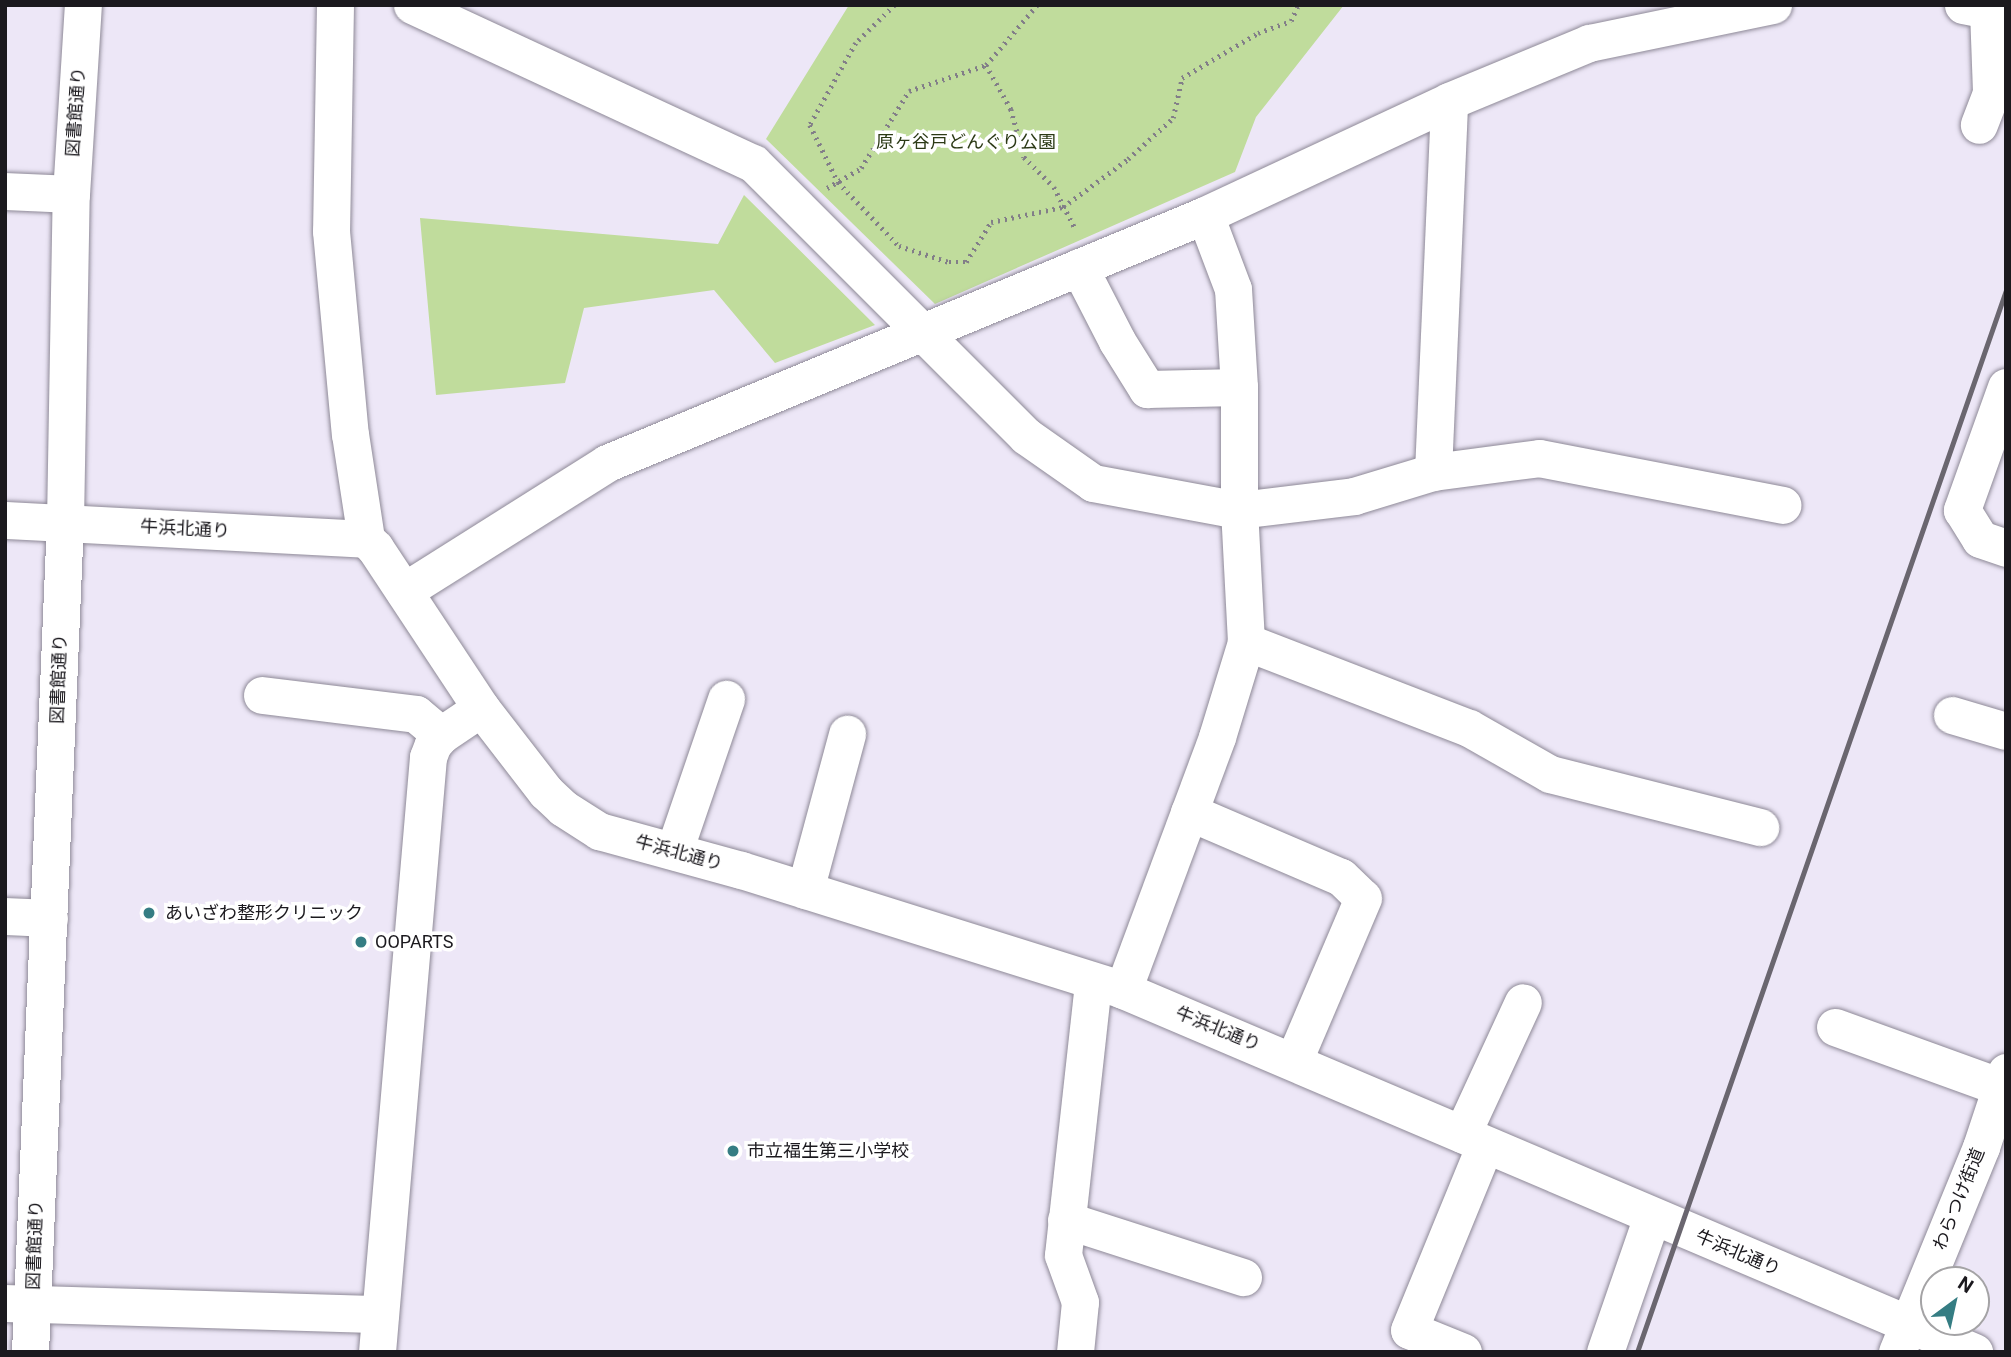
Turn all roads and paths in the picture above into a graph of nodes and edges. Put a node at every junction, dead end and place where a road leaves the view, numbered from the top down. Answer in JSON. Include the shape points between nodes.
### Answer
{"nodes":[{"id":1,"x":83,"y":5,"type":"edge"},
{"id":2,"x":335,"y":5,"type":"edge"},
{"id":3,"x":412,"y":5,"type":"edge"},
{"id":4,"x":895,"y":5,"type":"edge"},
{"id":5,"x":1037,"y":5,"type":"edge"},
{"id":6,"x":1298,"y":5,"type":"edge"},
{"id":7,"x":1773,"y":5,"type":"edge"},
{"id":8,"x":1963,"y":5,"type":"edge"},
{"id":9,"x":986,"y":65,"type":"junction"},
{"id":10,"x":1448,"y":101,"type":"junction"},
{"id":11,"x":1979,"y":125,"type":"dead end"},
{"id":12,"x":838,"y":182,"type":"junction"},
{"id":13,"x":5,"y":191,"type":"edge"},
{"id":14,"x":71,"y":194,"type":"junction"},
{"id":15,"x":796,"y":206,"type":"junction"},
{"id":16,"x":1063,"y":207,"type":"junction"},
{"id":17,"x":1205,"y":215,"type":"junction"},
{"id":18,"x":1079,"y":267,"type":"junction"},
{"id":19,"x":920,"y":332,"type":"junction"},
{"id":20,"x":1239,"y":387,"type":"junction"},
{"id":21,"x":2006,"y":387,"type":"edge"},
{"id":22,"x":1433,"y":472,"type":"junction"},
{"id":23,"x":1782,"y":505,"type":"dead end"},
{"id":24,"x":1239,"y":510,"type":"junction"},
{"id":25,"x":5,"y":520,"type":"edge"},
{"id":26,"x":65,"y":522,"type":"junction"},
{"id":27,"x":366,"y":539,"type":"junction"},
{"id":28,"x":2006,"y":548,"type":"edge"},
{"id":29,"x":404,"y":591,"type":"junction"},
{"id":30,"x":1246,"y":642,"type":"junction"},
{"id":31,"x":262,"y":695,"type":"dead end"},
{"id":32,"x":726,"y":699,"type":"dead end"},
{"id":33,"x":481,"y":708,"type":"junction"},
{"id":34,"x":1952,"y":715,"type":"dead end"},
{"id":35,"x":2006,"y":731,"type":"edge"},
{"id":36,"x":847,"y":734,"type":"dead end"},
{"id":37,"x":441,"y":735,"type":"junction"},
{"id":38,"x":1189,"y":812,"type":"junction"},
{"id":39,"x":1760,"y":827,"type":"dead end"},
{"id":40,"x":674,"y":851,"type":"junction"},
{"id":41,"x":805,"y":890,"type":"junction"},
{"id":42,"x":5,"y":916,"type":"edge"},
{"id":43,"x":49,"y":918,"type":"junction"},
{"id":44,"x":1108,"y":986,"type":"junction"},
{"id":45,"x":1523,"y":1002,"type":"dead end"},
{"id":46,"x":1835,"y":1027,"type":"dead end"},
{"id":47,"x":1294,"y":1060,"type":"junction"},
{"id":48,"x":2003,"y":1080,"type":"edge"},
{"id":49,"x":1474,"y":1140,"type":"junction"},
{"id":50,"x":1993,"y":1150,"type":"edge"},
{"id":51,"x":1652,"y":1216,"type":"junction"},
{"id":52,"x":1066,"y":1220,"type":"junction"},
{"id":53,"x":1243,"y":1277,"type":"dead end"},
{"id":54,"x":19,"y":1303,"type":"edge"},
{"id":55,"x":380,"y":1314,"type":"junction"},
{"id":56,"x":1902,"y":1338,"type":"edge"},
{"id":57,"x":30,"y":1352,"type":"edge"},
{"id":58,"x":377,"y":1352,"type":"edge"},
{"id":59,"x":1075,"y":1352,"type":"edge"},
{"id":60,"x":1462,"y":1352,"type":"edge"},
{"id":61,"x":1605,"y":1352,"type":"edge"},
{"id":62,"x":1974,"y":1352,"type":"edge"}],
"edges":[{"from":1,"to":14,"type":"street","name":"図書館通り"},
{"from":2,"to":27,"type":"street","via":[[331,231]]},
{"from":3,"to":15,"type":"street","via":[[753,163]]},
{"from":4,"to":12,"type":"path","via":[[856,43],[810,125]]},
{"from":5,"to":9,"type":"path"},
{"from":6,"to":16,"type":"path","via":[[1291,21],[1258,33],[1182,78],[1173,118],[1128,159]]},
{"from":7,"to":10,"type":"street","via":[[1589,43]]},
{"from":8,"to":11,"type":"street","via":[[1988,10],[1991,93]]},
{"from":9,"to":12,"type":"path","via":[[909,91],[861,168]]},
{"from":9,"to":16,"type":"path","via":[[1011,109],[1024,157],[1054,187]]},
{"from":10,"to":17,"type":"street"},
{"from":10,"to":22,"type":"street"},
{"from":12,"to":15,"type":"path"},
{"from":12,"to":16,"type":"path","via":[[899,246],[949,262],[966,262],[991,222]]},
{"from":13,"to":14,"type":"street"},
{"from":14,"to":26,"type":"street","name":"図書館通り"},
{"from":15,"to":19,"type":"street"},
{"from":17,"to":18,"type":"street"},
{"from":17,"to":20,"type":"street","via":[[1233,289]]},
{"from":18,"to":19,"type":"street"},
{"from":18,"to":20,"type":"street","via":[[1147,389]]},
{"from":19,"to":24,"type":"street","via":[[1026,436],[1093,484]]},
{"from":19,"to":29,"type":"street","via":[[607,463]]},
{"from":20,"to":24,"type":"street"},
{"from":21,"to":28,"type":"street","via":[[1962,510],[1980,540]]},
{"from":22,"to":23,"type":"street","via":[[1539,458]]},
{"from":22,"to":24,"type":"street","via":[[1354,496]]},
{"from":24,"to":30,"type":"street"},
{"from":25,"to":26,"type":"street","name":"牛浜北通り"},
{"from":26,"to":27,"type":"street","name":"牛浜北通り"},
{"from":26,"to":43,"type":"street","name":"図書館通り"},
{"from":27,"to":29,"type":"street","name":"牛浜北通り"},
{"from":29,"to":33,"type":"street","name":"牛浜北通り"},
{"from":30,"to":38,"type":"street"},
{"from":30,"to":39,"type":"street","via":[[1469,728],[1550,774]]},
{"from":31,"to":37,"type":"street","via":[[416,714]]},
{"from":32,"to":40,"type":"street"},
{"from":33,"to":37,"type":"street"},
{"from":33,"to":40,"type":"street","name":"牛浜北通り","via":[[546,792],[580,821],[599,831]]},
{"from":34,"to":35,"type":"street"},
{"from":36,"to":41,"type":"street"},
{"from":37,"to":55,"type":"street","via":[[433,744],[426,776]]},
{"from":38,"to":44,"type":"street"},
{"from":38,"to":47,"type":"street","via":[[1341,877],[1363,898]]},
{"from":40,"to":41,"type":"street","name":"牛浜北通り"},
{"from":41,"to":44,"type":"street","name":"牛浜北通り"},
{"from":42,"to":43,"type":"street"},
{"from":43,"to":54,"type":"street","name":"図書館通り"},
{"from":44,"to":47,"type":"street","name":"牛浜北通り"},
{"from":44,"to":52,"type":"street"},
{"from":45,"to":49,"type":"street"},
{"from":46,"to":48,"type":"street"},
{"from":47,"to":49,"type":"street","name":"牛浜北通り"},
{"from":48,"to":50,"type":"street","name":"わらつけ街道"},
{"from":49,"to":51,"type":"street","name":"牛浜北通り"},
{"from":49,"to":60,"type":"street","via":[[1409,1330]]},
{"from":50,"to":56,"type":"street","name":"わらつけ街道"},
{"from":51,"to":56,"type":"street","name":"牛浜北通り"},
{"from":51,"to":61,"type":"street"},
{"from":52,"to":53,"type":"street"},
{"from":52,"to":59,"type":"street","via":[[1063,1255],[1080,1302]]},
{"from":54,"to":55,"type":"street"},
{"from":54,"to":57,"type":"street","name":"図書館通り"},
{"from":55,"to":58,"type":"street"},
{"from":56,"to":62,"type":"street","name":"牛浜北通り"}]}
